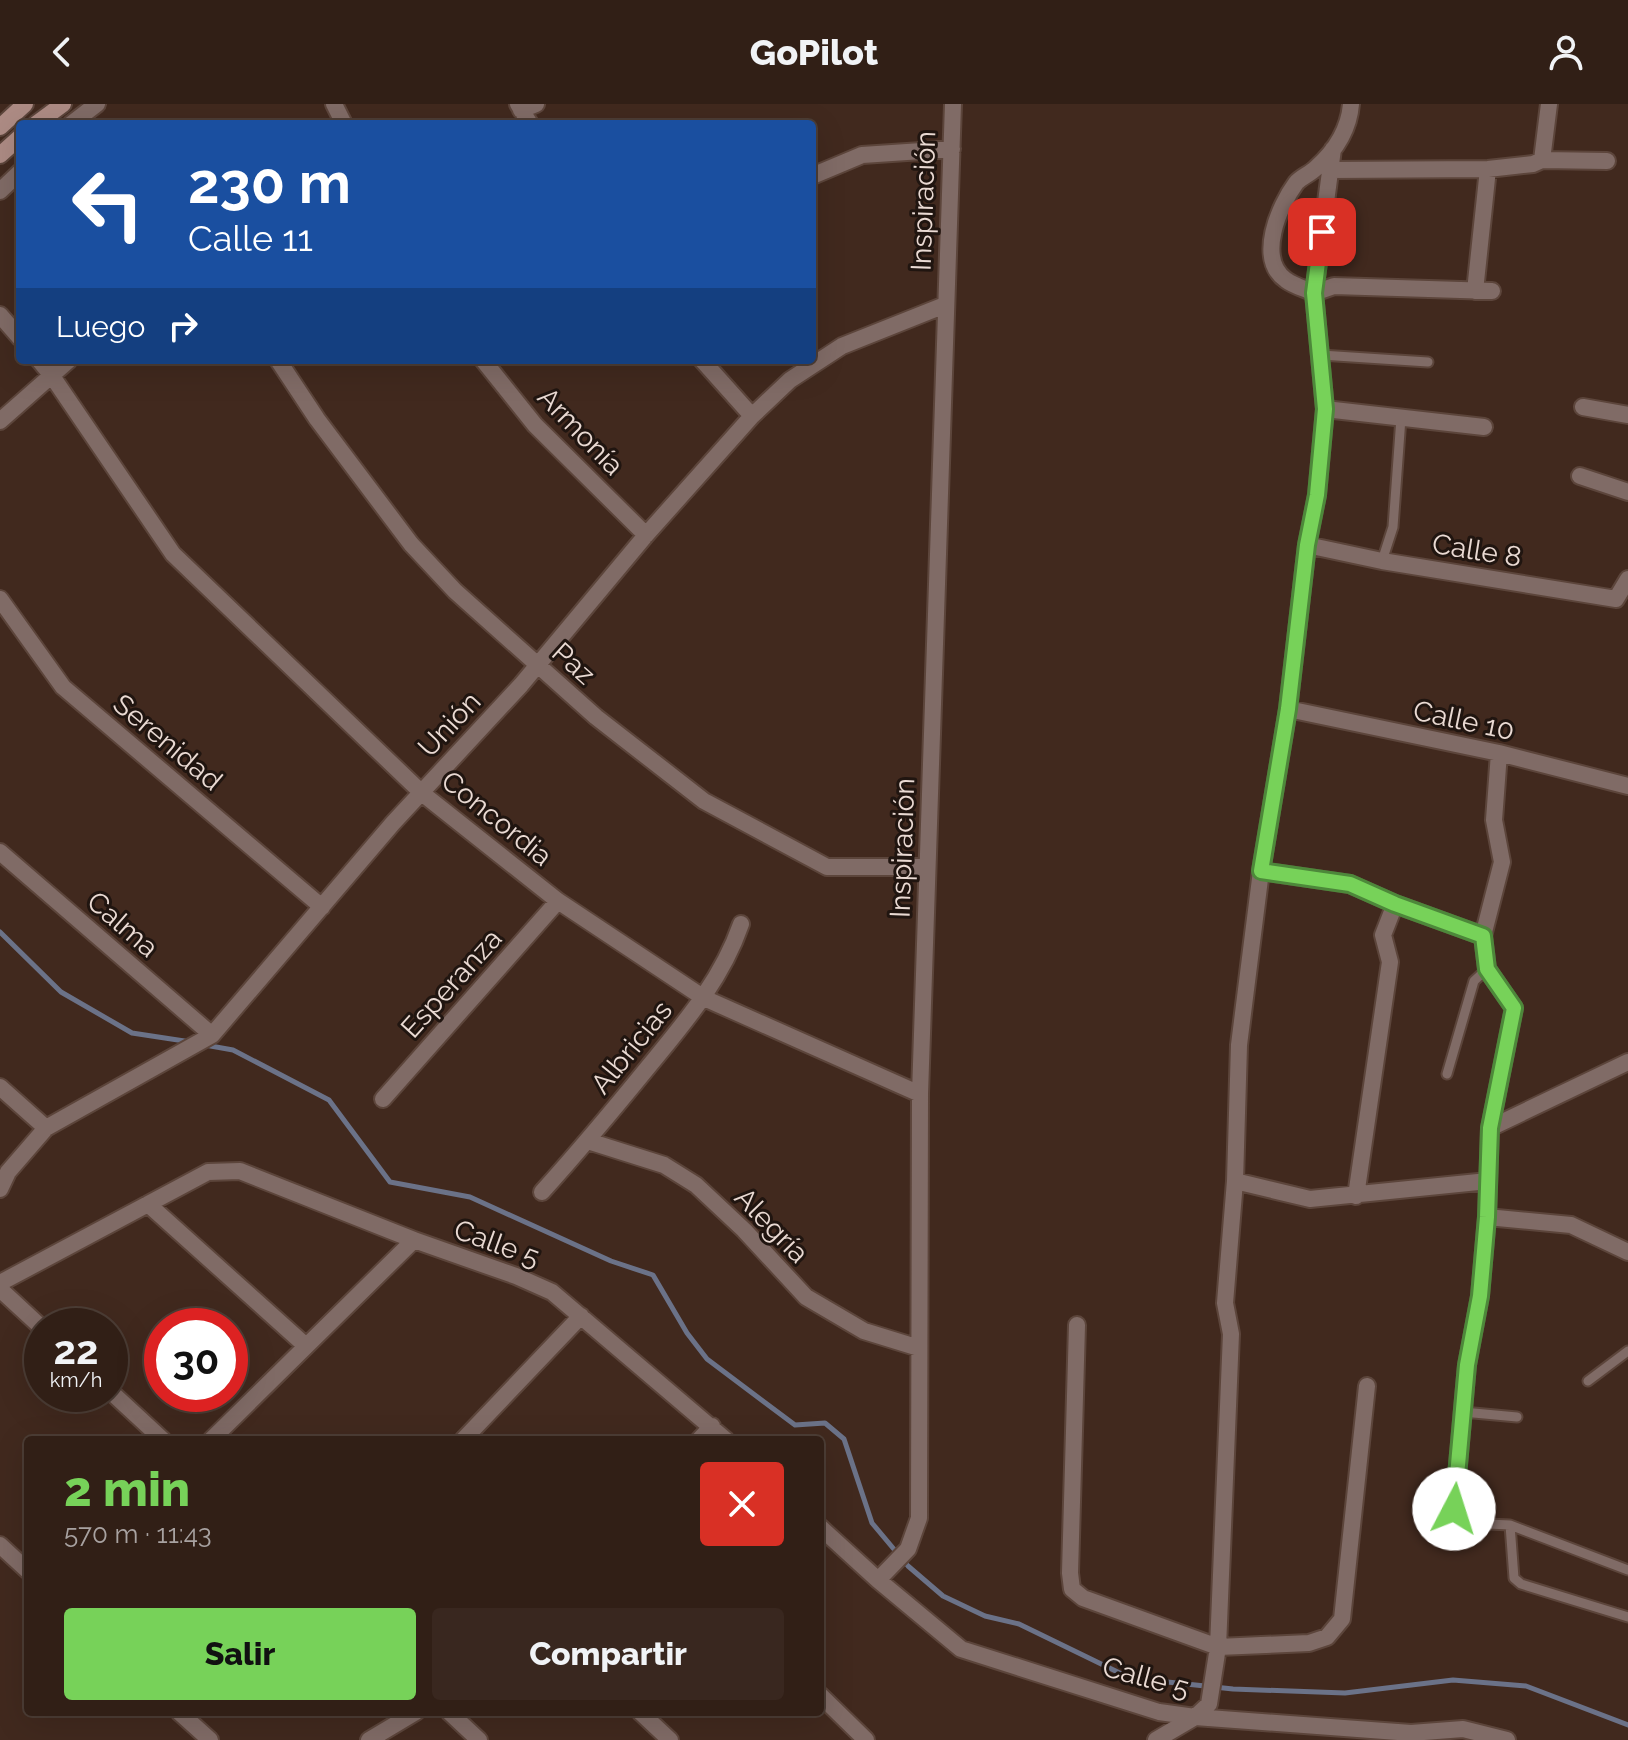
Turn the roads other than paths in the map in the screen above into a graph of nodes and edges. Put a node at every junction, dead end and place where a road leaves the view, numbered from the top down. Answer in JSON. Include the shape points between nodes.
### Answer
{"nodes":[{"id":1,"x":25,"y":104,"type":"edge"},
{"id":2,"x":63,"y":104,"type":"edge"},
{"id":3,"x":97,"y":104,"type":"edge"},
{"id":4,"x":953,"y":104,"type":"edge"},
{"id":5,"x":1351,"y":104,"type":"edge"},
{"id":6,"x":1549,"y":104,"type":"edge"},
{"id":7,"x":41,"y":120,"type":"edge"},
{"id":8,"x":76,"y":120,"type":"edge"},
{"id":9,"x":0,"y":127,"type":"edge"},
{"id":10,"x":16,"y":141,"type":"edge"},
{"id":11,"x":952,"y":149,"type":"junction"},
{"id":12,"x":1333,"y":149,"type":"junction"},
{"id":13,"x":0,"y":155,"type":"edge"},
{"id":14,"x":1542,"y":160,"type":"junction"},
{"id":15,"x":1607,"y":161,"type":"dead end"},
{"id":16,"x":1488,"y":169,"type":"junction"},
{"id":17,"x":1330,"y":170,"type":"junction"},
{"id":18,"x":816,"y":174,"type":"edge"},
{"id":19,"x":16,"y":176,"type":"edge"},
{"id":20,"x":0,"y":191,"type":"edge"},
{"id":21,"x":1475,"y":291,"type":"junction"},
{"id":22,"x":1492,"y":291,"type":"dead end"},
{"id":23,"x":1314,"y":293,"type":"junction"},
{"id":24,"x":945,"y":305,"type":"junction"},
{"id":25,"x":0,"y":315,"type":"edge"},
{"id":26,"x":16,"y":333,"type":"edge"},
{"id":27,"x":1321,"y":355,"type":"junction"},
{"id":28,"x":1428,"y":362,"type":"dead end"},
{"id":29,"x":816,"y":363,"type":"edge"},
{"id":30,"x":42,"y":364,"type":"edge"},
{"id":31,"x":65,"y":364,"type":"edge"},
{"id":32,"x":281,"y":364,"type":"edge"},
{"id":33,"x":486,"y":364,"type":"edge"},
{"id":34,"x":706,"y":364,"type":"edge"},
{"id":35,"x":814,"y":364,"type":"edge"},
{"id":36,"x":52,"y":376,"type":"junction"},
{"id":37,"x":1583,"y":407,"type":"dead end"},
{"id":38,"x":1325,"y":409,"type":"junction"},
{"id":39,"x":1628,"y":415,"type":"edge"},
{"id":40,"x":752,"y":416,"type":"junction"},
{"id":41,"x":1401,"y":418,"type":"junction"},
{"id":42,"x":0,"y":421,"type":"edge"},
{"id":43,"x":1484,"y":427,"type":"dead end"},
{"id":44,"x":1580,"y":476,"type":"dead end"},
{"id":45,"x":1628,"y":492,"type":"edge"},
{"id":46,"x":646,"y":535,"type":"junction"},
{"id":47,"x":1307,"y":545,"type":"junction"},
{"id":48,"x":1382,"y":561,"type":"junction"},
{"id":49,"x":1628,"y":579,"type":"edge"},
{"id":50,"x":0,"y":599,"type":"edge"},
{"id":51,"x":538,"y":665,"type":"junction"},
{"id":52,"x":1288,"y":709,"type":"junction"},
{"id":53,"x":1499,"y":753,"type":"junction"},
{"id":54,"x":1627,"y":784,"type":"edge"},
{"id":55,"x":422,"y":792,"type":"junction"},
{"id":56,"x":0,"y":852,"type":"edge"},
{"id":57,"x":927,"y":867,"type":"junction"},
{"id":58,"x":1261,"y":871,"type":"junction"},
{"id":59,"x":558,"y":901,"type":"junction"},
{"id":60,"x":1395,"y":904,"type":"junction"},
{"id":61,"x":322,"y":907,"type":"junction"},
{"id":62,"x":741,"y":924,"type":"dead end"},
{"id":63,"x":1483,"y":936,"type":"junction"},
{"id":64,"x":1487,"y":969,"type":"junction"},
{"id":65,"x":704,"y":998,"type":"junction"},
{"id":66,"x":212,"y":1035,"type":"junction"},
{"id":67,"x":1627,"y":1060,"type":"edge"},
{"id":68,"x":1447,"y":1074,"type":"dead end"},
{"id":69,"x":0,"y":1087,"type":"edge"},
{"id":70,"x":920,"y":1094,"type":"junction"},
{"id":71,"x":383,"y":1099,"type":"dead end"},
{"id":72,"x":46,"y":1128,"type":"junction"},
{"id":73,"x":1490,"y":1128,"type":"junction"},
{"id":74,"x":588,"y":1141,"type":"junction"},
{"id":75,"x":1235,"y":1181,"type":"junction"},
{"id":76,"x":1488,"y":1181,"type":"junction"},
{"id":77,"x":0,"y":1189,"type":"edge"},
{"id":78,"x":542,"y":1192,"type":"dead end"},
{"id":79,"x":1356,"y":1196,"type":"junction"},
{"id":80,"x":148,"y":1204,"type":"junction"},
{"id":81,"x":1487,"y":1217,"type":"junction"},
{"id":82,"x":414,"y":1240,"type":"junction"},
{"id":83,"x":1628,"y":1252,"type":"edge"},
{"id":84,"x":0,"y":1286,"type":"edge"},
{"id":85,"x":24,"y":1310,"type":"edge"},
{"id":86,"x":581,"y":1316,"type":"junction"},
{"id":87,"x":1077,"y":1325,"type":"dead end"},
{"id":88,"x":306,"y":1346,"type":"junction"},
{"id":89,"x":919,"y":1348,"type":"junction"},
{"id":90,"x":1628,"y":1351,"type":"edge"},
{"id":91,"x":1588,"y":1381,"type":"dead end"},
{"id":92,"x":1367,"y":1386,"type":"dead end"},
{"id":93,"x":128,"y":1408,"type":"edge"},
{"id":94,"x":1463,"y":1412,"type":"junction"},
{"id":95,"x":1517,"y":1417,"type":"dead end"},
{"id":96,"x":712,"y":1426,"type":"junction"},
{"id":97,"x":159,"y":1436,"type":"edge"},
{"id":98,"x":215,"y":1436,"type":"edge"},
{"id":99,"x":467,"y":1436,"type":"edge"},
{"id":100,"x":703,"y":1436,"type":"edge"},
{"id":101,"x":722,"y":1436,"type":"edge"},
{"id":102,"x":1458,"y":1518,"type":"joint"},
{"id":103,"x":1510,"y":1525,"type":"junction"},
{"id":104,"x":824,"y":1531,"type":"edge"},
{"id":105,"x":0,"y":1545,"type":"edge"},
{"id":106,"x":24,"y":1567,"type":"edge"},
{"id":107,"x":1628,"y":1570,"type":"edge"},
{"id":108,"x":878,"y":1580,"type":"junction"},
{"id":109,"x":1628,"y":1617,"type":"edge"},
{"id":110,"x":1218,"y":1647,"type":"junction"},
{"id":111,"x":824,"y":1699,"type":"edge"},
{"id":112,"x":183,"y":1716,"type":"edge"},
{"id":113,"x":409,"y":1716,"type":"edge"},
{"id":114,"x":453,"y":1716,"type":"edge"},
{"id":115,"x":644,"y":1716,"type":"edge"},
{"id":116,"x":1195,"y":1717,"type":"junction"},
{"id":117,"x":1428,"y":1736,"type":"edge"},
{"id":118,"x":210,"y":1740,"type":"edge"},
{"id":119,"x":369,"y":1740,"type":"edge"},
{"id":120,"x":479,"y":1740,"type":"edge"},
{"id":121,"x":670,"y":1740,"type":"edge"},
{"id":122,"x":866,"y":1740,"type":"edge"},
{"id":123,"x":1156,"y":1740,"type":"edge"},
{"id":124,"x":1507,"y":1740,"type":"edge"}],
"edges":[{"from":1,"to":9,"type":"main road"},
{"from":2,"to":7,"type":"main road"},
{"from":3,"to":8,"type":"street"},
{"from":4,"to":11,"type":"street","name":"Inspiración"},
{"from":5,"to":12,"type":"street","via":[[1341,140]]},
{"from":6,"to":14,"type":"street"},
{"from":10,"to":13,"type":"main road"},
{"from":11,"to":18,"type":"street","via":[[862,155]]},
{"from":11,"to":24,"type":"street","name":"Inspiración"},
{"from":12,"to":17,"type":"street"},
{"from":12,"to":23,"type":"street","via":[[1297,181],[1277,217],[1271,242],[1275,267],[1285,280]]},
{"from":14,"to":15,"type":"street"},
{"from":14,"to":16,"type":"street"},
{"from":16,"to":17,"type":"street"},
{"from":16,"to":21,"type":"street"},
{"from":17,"to":23,"type":"street"},
{"from":19,"to":20,"type":"street"},
{"from":21,"to":22,"type":"street"},
{"from":21,"to":23,"type":"street","via":[[1334,286]]},
{"from":23,"to":27,"type":"street"},
{"from":24,"to":29,"type":"street","name":"Unión","via":[[842,346]]},
{"from":24,"to":57,"type":"street","name":"Inspiración"},
{"from":25,"to":26,"type":"street"},
{"from":27,"to":28,"type":"lane"},
{"from":27,"to":38,"type":"street"},
{"from":30,"to":36,"type":"street","name":"Concordia"},
{"from":31,"to":36,"type":"street"},
{"from":32,"to":51,"type":"street","name":"Paz","via":[[411,544]]},
{"from":33,"to":46,"type":"street","name":"Armonía","via":[[535,425]]},
{"from":34,"to":40,"type":"street"},
{"from":35,"to":40,"type":"street","name":"Unión"},
{"from":36,"to":42,"type":"street"},
{"from":36,"to":55,"type":"street","name":"Concordia","via":[[173,554]]},
{"from":37,"to":39,"type":"street"},
{"from":38,"to":41,"type":"street"},
{"from":38,"to":47,"type":"street"},
{"from":40,"to":46,"type":"street","name":"Unión"},
{"from":41,"to":43,"type":"street"},
{"from":41,"to":48,"type":"lane","via":[[1393,527]]},
{"from":44,"to":45,"type":"street"},
{"from":46,"to":51,"type":"street","name":"Unión"},
{"from":47,"to":48,"type":"street","name":"Calle 8"},
{"from":47,"to":52,"type":"street"},
{"from":48,"to":49,"type":"street","name":"Calle 8","via":[[1616,599]]},
{"from":50,"to":61,"type":"street","name":"Serenidad","via":[[63,687]]},
{"from":51,"to":55,"type":"street","name":"Unión"},
{"from":51,"to":57,"type":"street","name":"Paz","via":[[704,801],[827,867]]},
{"from":52,"to":53,"type":"street","name":"Calle 10"},
{"from":52,"to":58,"type":"street"},
{"from":53,"to":54,"type":"street","name":"Calle 10"},
{"from":53,"to":63,"type":"street","via":[[1494,820],[1502,862]]},
{"from":55,"to":59,"type":"street","name":"Concordia"},
{"from":55,"to":61,"type":"street","name":"Unión"},
{"from":56,"to":66,"type":"street","name":"Calma"},
{"from":57,"to":70,"type":"street","name":"Inspiración"},
{"from":58,"to":60,"type":"street","via":[[1350,884]]},
{"from":58,"to":75,"type":"street","via":[[1239,1045]]},
{"from":59,"to":65,"type":"street","name":"Concordia"},
{"from":59,"to":71,"type":"street","name":"Esperanza"},
{"from":60,"to":63,"type":"street"},
{"from":60,"to":79,"type":"street","via":[[1383,935],[1390,962]]},
{"from":61,"to":66,"type":"street","name":"Unión"},
{"from":62,"to":65,"type":"street","name":"Albricias"},
{"from":63,"to":64,"type":"street"},
{"from":64,"to":68,"type":"lane","via":[[1474,981]]},
{"from":64,"to":73,"type":"street","via":[[1514,1008]]},
{"from":65,"to":70,"type":"street","name":"Concordia"},
{"from":65,"to":74,"type":"street","name":"Albricias"},
{"from":66,"to":72,"type":"street","name":"Unión"},
{"from":67,"to":73,"type":"street"},
{"from":69,"to":72,"type":"street"},
{"from":70,"to":89,"type":"street","name":"Inspiración"},
{"from":72,"to":77,"type":"street","name":"Unión"},
{"from":73,"to":76,"type":"street"},
{"from":74,"to":78,"type":"street","name":"Albricias"},
{"from":74,"to":89,"type":"street","name":"Alegría","via":[[664,1165],[696,1185],[806,1297],[864,1331]]},
{"from":75,"to":79,"type":"street","via":[[1310,1199]]},
{"from":75,"to":110,"type":"street","via":[[1225,1303],[1231,1334]]},
{"from":76,"to":79,"type":"street"},
{"from":76,"to":81,"type":"street"},
{"from":80,"to":82,"type":"street","name":"Calle 5","via":[[208,1172],[240,1171]]},
{"from":80,"to":84,"type":"street"},
{"from":80,"to":88,"type":"street"},
{"from":81,"to":83,"type":"street","via":[[1571,1225]]},
{"from":81,"to":94,"type":"street"},
{"from":82,"to":86,"type":"street","name":"Calle 5","via":[[552,1292]]},
{"from":82,"to":88,"type":"street"},
{"from":84,"to":85,"type":"street"},
{"from":86,"to":96,"type":"street","name":"Calle 5"},
{"from":86,"to":99,"type":"street"},
{"from":87,"to":110,"type":"street","via":[[1072,1589],[1083,1598]]},
{"from":88,"to":98,"type":"street"},
{"from":89,"to":108,"type":"street","name":"Inspiración","via":[[919,1518],[908,1549]]},
{"from":90,"to":91,"type":"lane"},
{"from":92,"to":110,"type":"street","via":[[1342,1619],[1327,1637],[1309,1643]]},
{"from":93,"to":97,"type":"street"},
{"from":94,"to":95,"type":"lane"},
{"from":94,"to":102,"type":"street","via":[[1454,1509]]},
{"from":96,"to":100,"type":"street"},
{"from":96,"to":101,"type":"street","name":"Calle 5"},
{"from":102,"to":103,"type":"lane"},
{"from":103,"to":107,"type":"lane"},
{"from":103,"to":109,"type":"lane","via":[[1514,1578],[1521,1584]]},
{"from":104,"to":108,"type":"street","name":"Calle 5"},
{"from":105,"to":106,"type":"street"},
{"from":108,"to":116,"type":"street","name":"Calle 5","via":[[961,1649],[1159,1712]]},
{"from":110,"to":116,"type":"street","via":[[1209,1704]]},
{"from":111,"to":122,"type":"street"},
{"from":112,"to":118,"type":"street"},
{"from":113,"to":119,"type":"street"},
{"from":114,"to":120,"type":"street"},
{"from":115,"to":121,"type":"street"},
{"from":116,"to":117,"type":"street","name":"Calle 5"},
{"from":116,"to":123,"type":"street"},
{"from":117,"to":124,"type":"street","name":"Calle 5","via":[[1463,1729]]}]}
